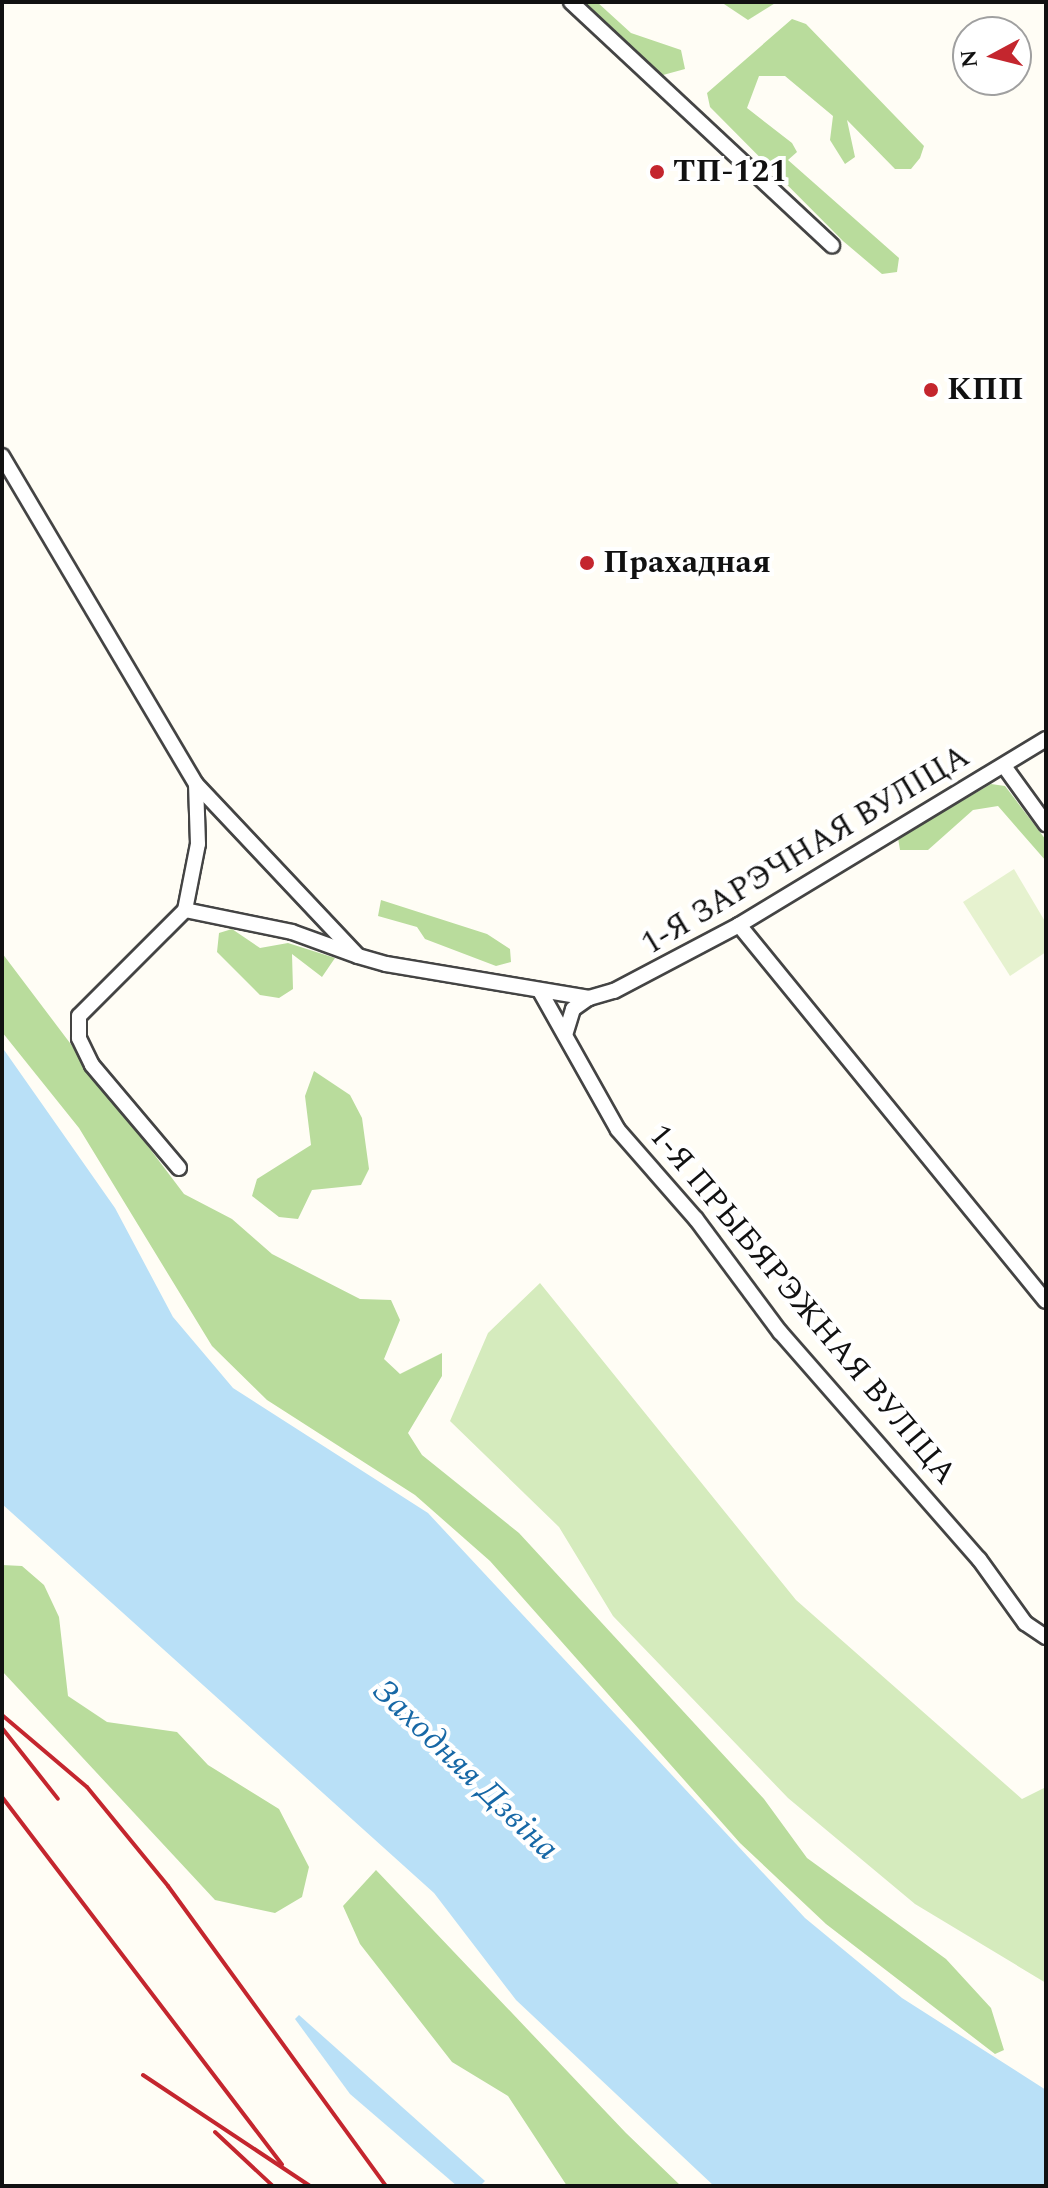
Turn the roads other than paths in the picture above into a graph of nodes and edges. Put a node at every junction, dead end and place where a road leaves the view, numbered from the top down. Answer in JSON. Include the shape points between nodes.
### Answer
{"nodes":[{"id":1,"x":571,"y":2,"type":"edge"},
{"id":2,"x":832,"y":245,"type":"dead end"},
{"id":3,"x":2,"y":456,"type":"edge"},
{"id":4,"x":1046,"y":739,"type":"edge"},
{"id":5,"x":1004,"y":766,"type":"junction"},
{"id":6,"x":196,"y":784,"type":"junction"},
{"id":7,"x":1046,"y":824,"type":"edge"},
{"id":8,"x":185,"y":910,"type":"junction"},
{"id":9,"x":739,"y":925,"type":"junction"},
{"id":10,"x":358,"y":956,"type":"junction"},
{"id":11,"x":540,"y":991,"type":"junction"},
{"id":12,"x":589,"y":998,"type":"junction"},
{"id":13,"x":566,"y":1032,"type":"junction"},
{"id":14,"x":179,"y":1168,"type":"dead end"},
{"id":15,"x":1046,"y":1301,"type":"edge"},
{"id":16,"x":1046,"y":1637,"type":"edge"}],
"edges":[{"from":1,"to":2,"type":"street"},
{"from":3,"to":6,"type":"street"},
{"from":4,"to":5,"type":"street","name":"1-Я ЗАРЭЧНАЯ ВУЛІЦА"},
{"from":5,"to":7,"type":"street"},
{"from":5,"to":9,"type":"street","name":"1-Я ЗАРЭЧНАЯ ВУЛІЦА"},
{"from":6,"to":8,"type":"street","via":[[198,844]]},
{"from":6,"to":10,"type":"street"},
{"from":8,"to":10,"type":"street","name":"1-Я ЗАРЭЧНАЯ ВУЛІЦА","via":[[292,932]]},
{"from":8,"to":14,"type":"street","via":[[76,1022],[92,1065]]},
{"from":9,"to":12,"type":"street","name":"1-Я ЗАРЭЧНАЯ ВУЛІЦА","via":[[636,984]]},
{"from":9,"to":15,"type":"street"},
{"from":10,"to":11,"type":"street","name":"1-Я ЗАРЭЧНАЯ ВУЛІЦА"},
{"from":11,"to":12,"type":"street","name":"1-Я ЗАРЭЧНАЯ ВУЛІЦА"},
{"from":11,"to":13,"type":"street","name":"1-Я ПРЫБЯРЭЖНАЯ ВУЛІЦА"},
{"from":12,"to":13,"type":"street","via":[[573,1009]]},
{"from":13,"to":16,"type":"street","name":"1-Я ПРЫБЯРЭЖНАЯ ВУЛІЦА","via":[[618,1130],[696,1219],[780,1332],[979,1559],[1025,1623]]}]}
